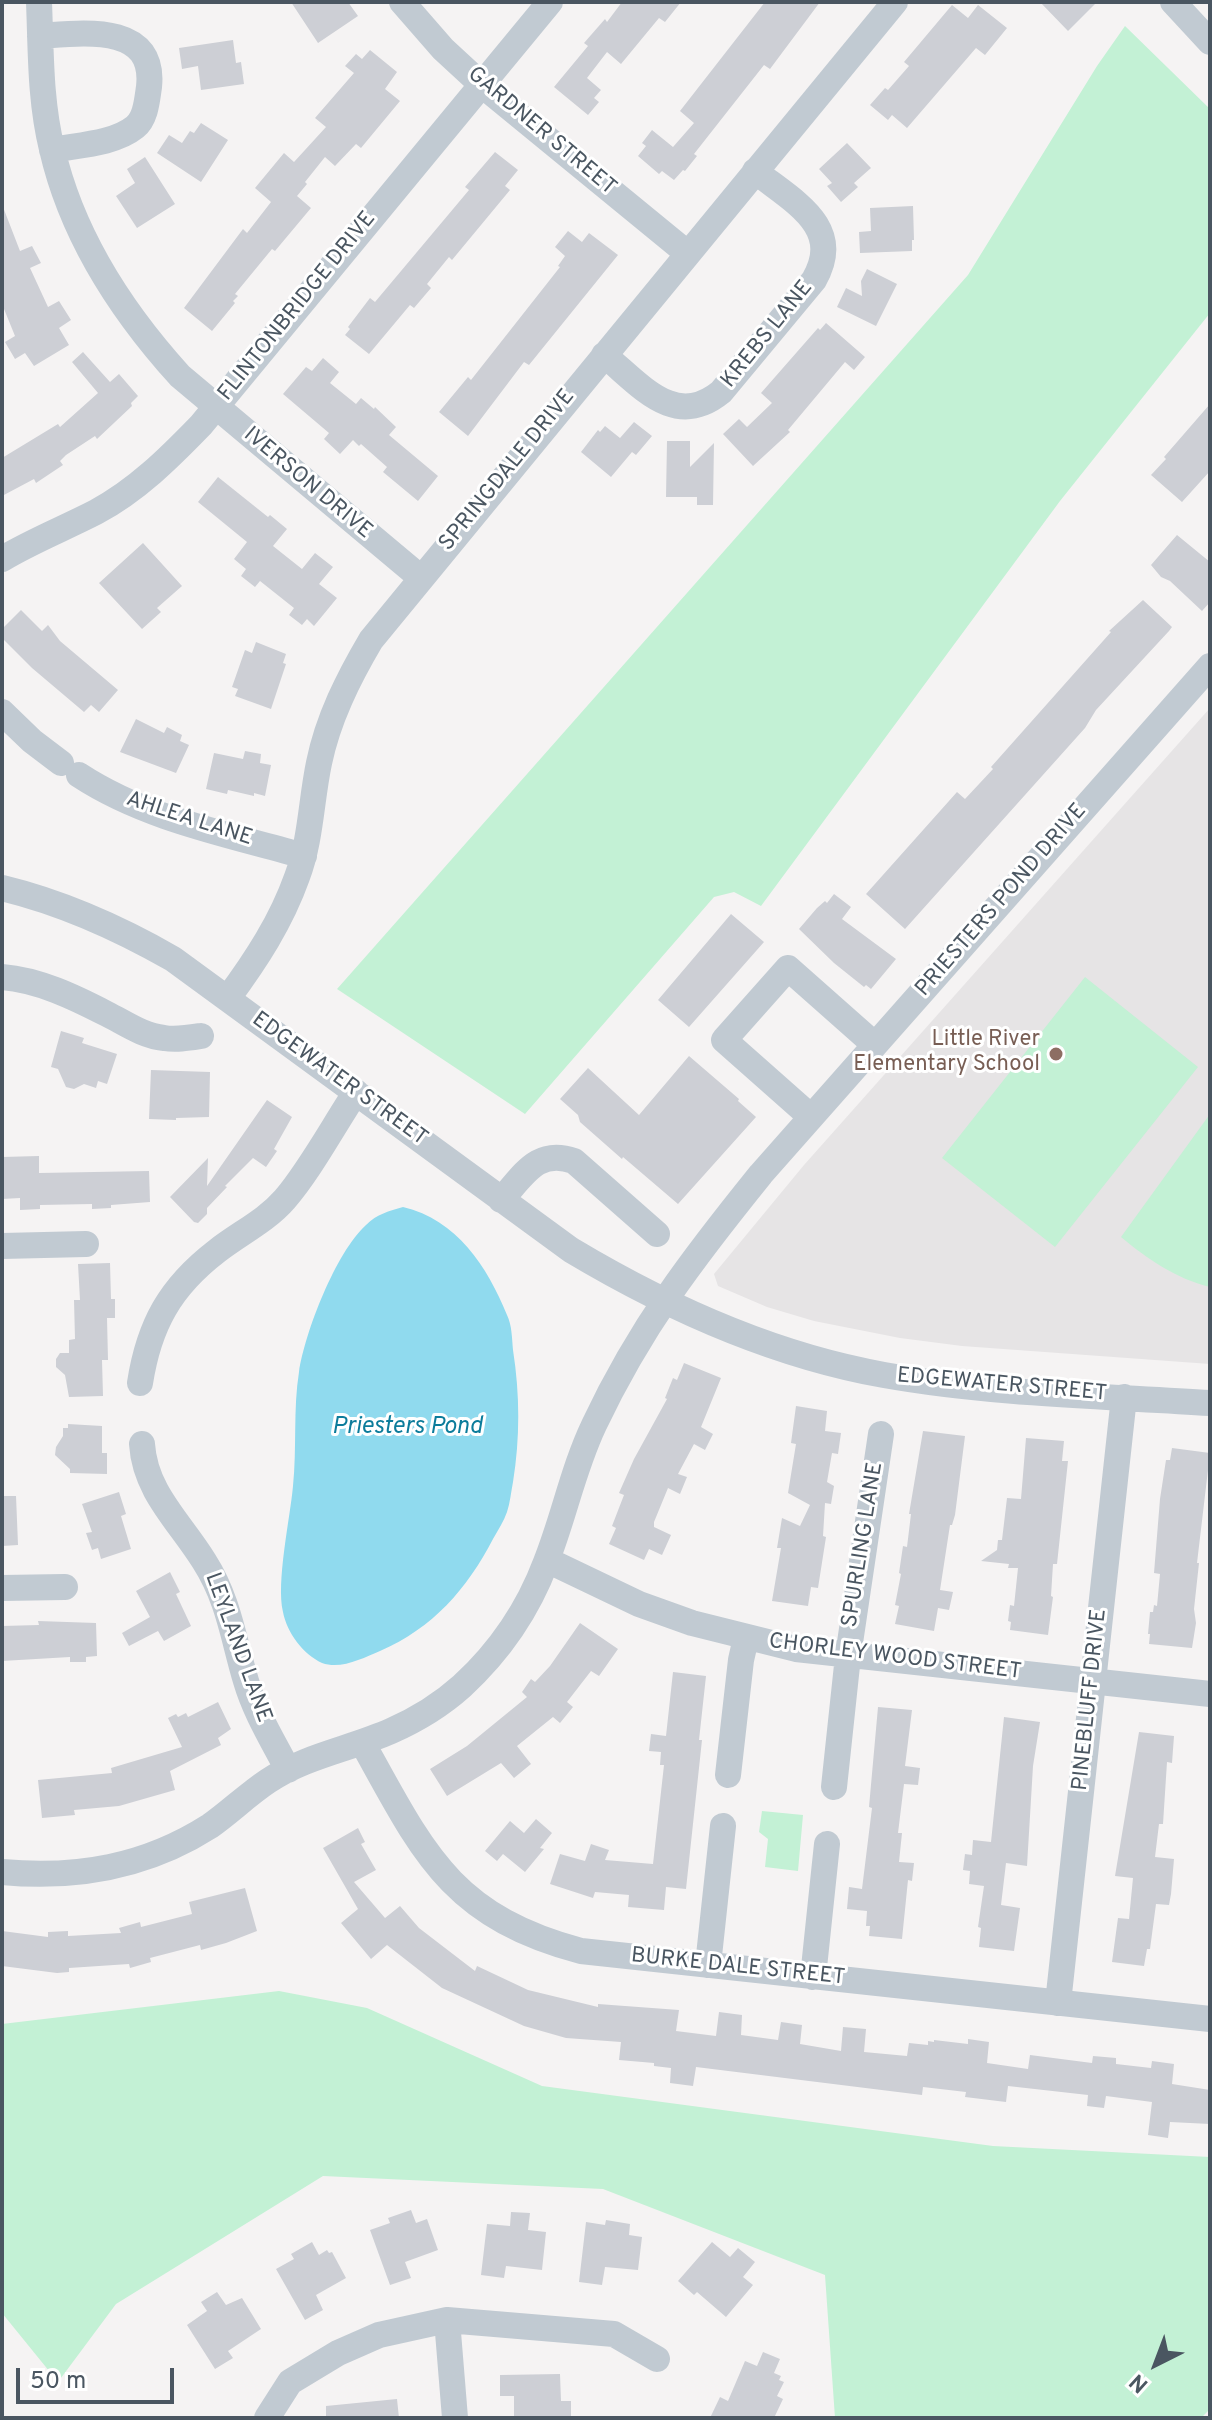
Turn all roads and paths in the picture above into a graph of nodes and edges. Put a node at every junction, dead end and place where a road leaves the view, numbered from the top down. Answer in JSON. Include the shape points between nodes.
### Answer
{"nodes":[{"id":1,"x":39,"y":2,"type":"edge"},
{"id":2,"x":402,"y":2,"type":"edge"},
{"id":3,"x":550,"y":2,"type":"edge"},
{"id":4,"x":895,"y":2,"type":"edge"},
{"id":5,"x":1173,"y":2,"type":"edge"},
{"id":6,"x":40,"y":36,"type":"junction"},
{"id":7,"x":1210,"y":42,"type":"edge"},
{"id":8,"x":482,"y":85,"type":"junction"},
{"id":9,"x":52,"y":150,"type":"junction"},
{"id":10,"x":755,"y":171,"type":"junction"},
{"id":11,"x":687,"y":253,"type":"junction"},
{"id":12,"x":604,"y":355,"type":"junction"},
{"id":13,"x":215,"y":408,"type":"junction"},
{"id":14,"x":2,"y":559,"type":"edge"},
{"id":15,"x":421,"y":578,"type":"junction"},
{"id":16,"x":1210,"y":666,"type":"edge"},
{"id":17,"x":2,"y":712,"type":"edge"},
{"id":18,"x":304,"y":856,"type":"junction"},
{"id":19,"x":2,"y":888,"type":"edge"},
{"id":20,"x":2,"y":977,"type":"edge"},
{"id":21,"x":228,"y":998,"type":"junction"},
{"id":22,"x":201,"y":1036,"type":"dead end"},
{"id":23,"x":875,"y":1045,"type":"junction"},
{"id":24,"x":356,"y":1092,"type":"junction"},
{"id":25,"x":811,"y":1117,"type":"junction"},
{"id":26,"x":501,"y":1200,"type":"junction"},
{"id":27,"x":657,"y":1234,"type":"dead end"},
{"id":28,"x":86,"y":1244,"type":"dead end"},
{"id":29,"x":2,"y":1246,"type":"edge"},
{"id":30,"x":662,"y":1301,"type":"junction"},
{"id":31,"x":140,"y":1383,"type":"dead end"},
{"id":32,"x":1124,"y":1397,"type":"junction"},
{"id":33,"x":1210,"y":1403,"type":"edge"},
{"id":34,"x":881,"y":1434,"type":"dead end"},
{"id":35,"x":142,"y":1444,"type":"dead end"},
{"id":36,"x":547,"y":1560,"type":"junction"},
{"id":37,"x":65,"y":1587,"type":"dead end"},
{"id":38,"x":2,"y":1588,"type":"edge"},
{"id":39,"x":746,"y":1638,"type":"junction"},
{"id":40,"x":848,"y":1656,"type":"junction"},
{"id":41,"x":1093,"y":1682,"type":"junction"},
{"id":42,"x":1210,"y":1694,"type":"edge"},
{"id":43,"x":362,"y":1742,"type":"junction"},
{"id":44,"x":288,"y":1770,"type":"junction"},
{"id":45,"x":728,"y":1775,"type":"dead end"},
{"id":46,"x":834,"y":1787,"type":"dead end"},
{"id":47,"x":723,"y":1826,"type":"dead end"},
{"id":48,"x":827,"y":1844,"type":"dead end"},
{"id":49,"x":2,"y":1872,"type":"edge"},
{"id":50,"x":708,"y":1965,"type":"junction"},
{"id":51,"x":813,"y":1977,"type":"junction"},
{"id":52,"x":1058,"y":2003,"type":"junction"},
{"id":53,"x":1210,"y":2019,"type":"edge"},
{"id":54,"x":447,"y":2320,"type":"junction"},
{"id":55,"x":657,"y":2359,"type":"dead end"},
{"id":56,"x":267,"y":2418,"type":"edge"},
{"id":57,"x":455,"y":2418,"type":"edge"}],
"edges":[{"from":1,"to":6,"type":"street","name":"IVERSON DRIVE"},
{"from":2,"to":8,"type":"street","name":"GARDNER STREET"},
{"from":3,"to":8,"type":"street","name":"FLINTONBRIDGE DRIVE"},
{"from":4,"to":10,"type":"street","name":"SPRINGDALE DRIVE"},
{"from":5,"to":7,"type":"street"},
{"from":6,"to":9,"type":"street","name":"IVERSON DRIVE"},
{"from":6,"to":9,"type":"street","via":[[95,31],[116,36],[132,43],[145,59],[150,79],[138,125],[120,136]]},
{"from":8,"to":11,"type":"street","name":"GARDNER STREET"},
{"from":8,"to":13,"type":"street","name":"FLINTONBRIDGE DRIVE"},
{"from":9,"to":13,"type":"street","name":"IVERSON DRIVE","via":[[74,215],[119,301],[172,367]]},
{"from":10,"to":11,"type":"street","name":"SPRINGDALE DRIVE"},
{"from":10,"to":12,"type":"street","name":"KREBS LANE","via":[[808,213],[824,242],[822,266],[786,314],[721,392],[701,406],[681,408],[662,402]]},
{"from":11,"to":12,"type":"street","name":"SPRINGDALE DRIVE"},
{"from":12,"to":15,"type":"street","name":"SPRINGDALE DRIVE"},
{"from":13,"to":14,"type":"street","name":"FLINTONBRIDGE DRIVE","via":[[135,487]]},
{"from":13,"to":15,"type":"street","name":"IVERSON DRIVE"},
{"from":15,"to":18,"type":"street","name":"SPRINGDALE DRIVE","via":[[349,677],[319,764]]},
{"from":16,"to":23,"type":"street","name":"PRIESTERS POND DRIVE"},
{"from":17,"to":18,"type":"street","name":"AHLEA LANE","via":[[70,769],[126,802]]},
{"from":18,"to":21,"type":"street","name":"SPRINGDALE DRIVE","via":[[285,909]]},
{"from":19,"to":21,"type":"street","name":"EDGEWATER STREET","via":[[128,933]]},
{"from":20,"to":22,"type":"street","via":[[76,998],[161,1038]]},
{"from":21,"to":24,"type":"street","name":"EDGEWATER STREET"},
{"from":23,"to":25,"type":"street","name":"PRIESTERS POND DRIVE"},
{"from":23,"to":25,"type":"street","via":[[788,968],[724,1040]]},
{"from":24,"to":26,"type":"street","name":"EDGEWATER STREET"},
{"from":24,"to":31,"type":"street","via":[[286,1198],[190,1275],[161,1312],[146,1348]]},
{"from":25,"to":30,"type":"street","name":"PRIESTERS POND DRIVE"},
{"from":26,"to":27,"type":"street","via":[[534,1164],[560,1156],[574,1161]]},
{"from":26,"to":30,"type":"street","name":"EDGEWATER STREET","via":[[571,1250]]},
{"from":28,"to":29,"type":"street"},
{"from":30,"to":32,"type":"street","name":"EDGEWATER STREET","via":[[756,1341],[882,1375]]},
{"from":30,"to":36,"type":"street","via":[[592,1428]]},
{"from":32,"to":33,"type":"street","name":"EDGEWATER STREET"},
{"from":32,"to":41,"type":"street","name":"PINEBLUFF DRIVE"},
{"from":34,"to":40,"type":"street","name":"SPURLING LANE"},
{"from":35,"to":44,"type":"street","name":"LEYLAND LANE","via":[[154,1492],[221,1592],[246,1682]]},
{"from":36,"to":39,"type":"street","name":"CHORLEY WOOD STREET","via":[[639,1604]]},
{"from":36,"to":43,"type":"street","via":[[533,1595],[488,1661],[429,1711]]},
{"from":37,"to":38,"type":"street"},
{"from":39,"to":40,"type":"street","name":"CHORLEY WOOD STREET"},
{"from":39,"to":45,"type":"street"},
{"from":40,"to":41,"type":"street","name":"CHORLEY WOOD STREET"},
{"from":40,"to":46,"type":"street","name":"SPURLING LANE"},
{"from":41,"to":42,"type":"street","name":"CHORLEY WOOD STREET"},
{"from":41,"to":52,"type":"street","name":"PINEBLUFF DRIVE"},
{"from":43,"to":44,"type":"street"},
{"from":43,"to":50,"type":"street","name":"BURKE DALE STREET","via":[[434,1864],[482,1909],[524,1933],[581,1951]]},
{"from":44,"to":49,"type":"street","via":[[212,1825],[145,1859],[70,1875]]},
{"from":47,"to":50,"type":"street"},
{"from":48,"to":51,"type":"street"},
{"from":50,"to":51,"type":"street","name":"BURKE DALE STREET"},
{"from":51,"to":52,"type":"street","name":"BURKE DALE STREET"},
{"from":52,"to":53,"type":"street","name":"BURKE DALE STREET"},
{"from":54,"to":55,"type":"street","via":[[614,2334]]},
{"from":54,"to":56,"type":"street","via":[[379,2335],[338,2353],[290,2382]]},
{"from":54,"to":57,"type":"street"}]}
